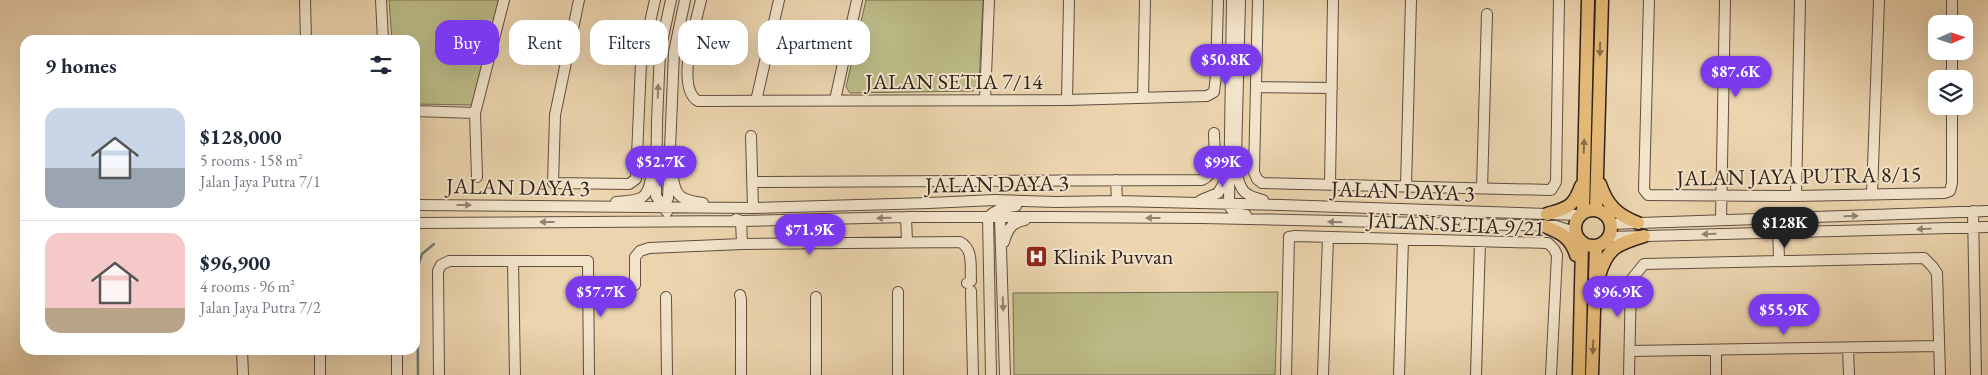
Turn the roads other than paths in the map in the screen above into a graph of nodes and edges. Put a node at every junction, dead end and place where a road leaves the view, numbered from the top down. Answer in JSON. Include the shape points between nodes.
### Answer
{"nodes":[{"id":1,"x":304,"y":0,"type":"edge"},
{"id":2,"x":382,"y":0,"type":"edge"},
{"id":3,"x":504,"y":0,"type":"edge"},
{"id":4,"x":579,"y":0,"type":"edge"},
{"id":5,"x":655,"y":0,"type":"edge"},
{"id":6,"x":671,"y":0,"type":"edge"},
{"id":7,"x":685,"y":0,"type":"edge"},
{"id":8,"x":701,"y":0,"type":"edge"},
{"id":9,"x":779,"y":0,"type":"edge"},
{"id":10,"x":857,"y":0,"type":"edge"},
{"id":11,"x":989,"y":0,"type":"edge"},
{"id":12,"x":1069,"y":0,"type":"edge"},
{"id":13,"x":1145,"y":0,"type":"edge"},
{"id":14,"x":1218,"y":0,"type":"edge"},
{"id":15,"x":1232,"y":0,"type":"edge"},
{"id":16,"x":1240,"y":0,"type":"edge"},
{"id":17,"x":1258,"y":0,"type":"edge"},
{"id":18,"x":1333,"y":0,"type":"edge"},
{"id":19,"x":1411,"y":0,"type":"edge"},
{"id":20,"x":1559,"y":0,"type":"edge"},
{"id":21,"x":1588,"y":0,"type":"edge"},
{"id":22,"x":1602,"y":0,"type":"edge"},
{"id":23,"x":1649,"y":0,"type":"edge"},
{"id":24,"x":1725,"y":0,"type":"edge"},
{"id":25,"x":1800,"y":0,"type":"edge"},
{"id":26,"x":1879,"y":0,"type":"edge"},
{"id":27,"x":1952,"y":0,"type":"edge"},
{"id":28,"x":1487,"y":14,"type":"dead end"},
{"id":29,"x":1952,"y":15,"type":"edge"},
{"id":30,"x":306,"y":35,"type":"edge"},
{"id":31,"x":384,"y":35,"type":"edge"},
{"id":32,"x":1256,"y":87,"type":"junction"},
{"id":33,"x":1332,"y":88,"type":"junction"},
{"id":34,"x":1142,"y":98,"type":"junction"},
{"id":35,"x":835,"y":100,"type":"junction"},
{"id":36,"x":985,"y":100,"type":"junction"},
{"id":37,"x":1067,"y":100,"type":"junction"},
{"id":38,"x":756,"y":102,"type":"junction"},
{"id":39,"x":420,"y":111,"type":"edge"},
{"id":40,"x":475,"y":112,"type":"junction"},
{"id":41,"x":1952,"y":115,"type":"edge"},
{"id":42,"x":657,"y":121,"type":"junction"},
{"id":43,"x":670,"y":121,"type":"junction"},
{"id":44,"x":1214,"y":133,"type":"dead end"},
{"id":45,"x":751,"y":136,"type":"dead end"},
{"id":46,"x":1233,"y":173,"type":"junction"},
{"id":47,"x":1597,"y":175,"type":"junction"},
{"id":48,"x":477,"y":177,"type":"dead end"},
{"id":49,"x":1584,"y":178,"type":"junction"},
{"id":50,"x":1116,"y":180,"type":"junction"},
{"id":51,"x":753,"y":182,"type":"junction"},
{"id":52,"x":1330,"y":184,"type":"junction"},
{"id":53,"x":1406,"y":186,"type":"junction"},
{"id":54,"x":1482,"y":188,"type":"junction"},
{"id":55,"x":1872,"y":194,"type":"junction"},
{"id":56,"x":1721,"y":195,"type":"junction"},
{"id":57,"x":1796,"y":196,"type":"junction"},
{"id":58,"x":1117,"y":201,"type":"junction"},
{"id":59,"x":1056,"y":202,"type":"junction"},
{"id":60,"x":1187,"y":203,"type":"junction"},
{"id":61,"x":929,"y":204,"type":"junction"},
{"id":62,"x":420,"y":205,"type":"edge"},
{"id":63,"x":1281,"y":205,"type":"junction"},
{"id":64,"x":568,"y":206,"type":"junction"},
{"id":65,"x":718,"y":206,"type":"junction"},
{"id":66,"x":1232,"y":206,"type":"junction"},
{"id":67,"x":663,"y":208,"type":"junction"},
{"id":68,"x":753,"y":208,"type":"junction"},
{"id":69,"x":1596,"y":210,"type":"junction"},
{"id":70,"x":1988,"y":211,"type":"edge"},
{"id":71,"x":1973,"y":212,"type":"junction"},
{"id":72,"x":1581,"y":214,"type":"junction"},
{"id":73,"x":994,"y":215,"type":"junction"},
{"id":74,"x":906,"y":217,"type":"junction"},
{"id":75,"x":1050,"y":217,"type":"junction"},
{"id":76,"x":950,"y":218,"type":"junction"},
{"id":77,"x":1202,"y":218,"type":"junction"},
{"id":78,"x":1780,"y":219,"type":"junction"},
{"id":79,"x":1266,"y":220,"type":"junction"},
{"id":80,"x":1545,"y":220,"type":"junction"},
{"id":81,"x":1721,"y":220,"type":"junction"},
{"id":82,"x":741,"y":221,"type":"junction"},
{"id":83,"x":568,"y":222,"type":"junction"},
{"id":84,"x":420,"y":223,"type":"edge"},
{"id":85,"x":1638,"y":223,"type":"junction"},
{"id":86,"x":1610,"y":224,"type":"junction"},
{"id":87,"x":1973,"y":227,"type":"junction"},
{"id":88,"x":1988,"y":227,"type":"edge"},
{"id":89,"x":1988,"y":231,"type":"edge"},
{"id":90,"x":1781,"y":232,"type":"junction"},
{"id":91,"x":1644,"y":236,"type":"junction"},
{"id":92,"x":1328,"y":237,"type":"junction"},
{"id":93,"x":1578,"y":237,"type":"junction"},
{"id":94,"x":1608,"y":237,"type":"junction"},
{"id":95,"x":1404,"y":239,"type":"junction"},
{"id":96,"x":1480,"y":241,"type":"junction"},
{"id":97,"x":907,"y":242,"type":"junction"},
{"id":98,"x":742,"y":244,"type":"junction"},
{"id":99,"x":1596,"y":246,"type":"junction"},
{"id":100,"x":1001,"y":255,"type":"junction"},
{"id":101,"x":989,"y":256,"type":"junction"},
{"id":102,"x":513,"y":261,"type":"junction"},
{"id":103,"x":1782,"y":261,"type":"junction"},
{"id":104,"x":1974,"y":273,"type":"junction"},
{"id":105,"x":1581,"y":279,"type":"junction"},
{"id":106,"x":636,"y":285,"type":"dead end"},
{"id":107,"x":898,"y":292,"type":"dead end"},
{"id":108,"x":1594,"y":293,"type":"junction"},
{"id":109,"x":740,"y":295,"type":"dead end"},
{"id":110,"x":666,"y":297,"type":"dead end"},
{"id":111,"x":816,"y":297,"type":"dead end"},
{"id":112,"x":1940,"y":346,"type":"junction"},
{"id":113,"x":1848,"y":348,"type":"junction"},
{"id":114,"x":1716,"y":350,"type":"junction"},
{"id":115,"x":1630,"y":351,"type":"junction"},
{"id":116,"x":242,"y":355,"type":"edge"},
{"id":117,"x":320,"y":355,"type":"edge"},
{"id":118,"x":397,"y":355,"type":"edge"},
{"id":119,"x":1593,"y":374,"type":"edge"},
{"id":120,"x":243,"y":375,"type":"edge"},
{"id":121,"x":320,"y":375,"type":"edge"},
{"id":122,"x":397,"y":375,"type":"edge"},
{"id":123,"x":439,"y":375,"type":"edge"},
{"id":124,"x":515,"y":375,"type":"edge"},
{"id":125,"x":589,"y":375,"type":"edge"},
{"id":126,"x":667,"y":375,"type":"edge"},
{"id":127,"x":741,"y":375,"type":"edge"},
{"id":128,"x":816,"y":375,"type":"edge"},
{"id":129,"x":898,"y":375,"type":"edge"},
{"id":130,"x":973,"y":375,"type":"edge"},
{"id":131,"x":991,"y":375,"type":"edge"},
{"id":132,"x":1005,"y":375,"type":"edge"},
{"id":133,"x":1286,"y":375,"type":"edge"},
{"id":134,"x":1323,"y":375,"type":"edge"},
{"id":135,"x":1399,"y":375,"type":"edge"},
{"id":136,"x":1476,"y":375,"type":"edge"},
{"id":137,"x":1551,"y":375,"type":"edge"},
{"id":138,"x":1579,"y":375,"type":"edge"},
{"id":139,"x":1629,"y":375,"type":"edge"},
{"id":140,"x":1716,"y":375,"type":"edge"},
{"id":141,"x":1849,"y":375,"type":"edge"},
{"id":142,"x":1940,"y":375,"type":"edge"},
{"id":143,"x":1976,"y":375,"type":"edge"}],
"edges":[{"from":1,"to":30,"type":"street"},
{"from":2,"to":31,"type":"street"},
{"from":3,"to":40,"type":"street"},
{"from":4,"to":5,"type":"street","via":[[555,115],[553,183],[629,184],[636,179],[641,63]]},
{"from":42,"to":6,"type":"street","one_way":true,"via":[[660,51]]},
{"from":7,"to":43,"type":"street","via":[[674,52]]},
{"from":8,"to":38,"type":"street","name":"JALAN SETIA 7/14","via":[[687,62],[689,92],[698,101]]},
{"from":9,"to":38,"type":"street"},
{"from":10,"to":35,"type":"street"},
{"from":11,"to":36,"type":"street"},
{"from":12,"to":37,"type":"street"},
{"from":13,"to":34,"type":"street"},
{"from":14,"to":34,"type":"street","name":"JALAN SETIA 7/14","via":[[1214,92],[1207,96]]},
{"from":15,"to":46,"type":"street"},
{"from":16,"to":46,"type":"street"},
{"from":17,"to":32,"type":"street"},
{"from":18,"to":33,"type":"street"},
{"from":19,"to":53,"type":"street"},
{"from":20,"to":54,"type":"street","via":[[1556,182],[1550,190]]},
{"from":49,"to":21,"type":"main road","one_way":true},
{"from":22,"to":47,"type":"main road","one_way":true},
{"from":23,"to":56,"type":"street","name":"JALAN JAYA PUTRA 8/15","via":[[1644,190],[1648,195]]},
{"from":24,"to":56,"type":"street"},
{"from":25,"to":57,"type":"street"},
{"from":26,"to":55,"type":"street"},
{"from":27,"to":29,"type":"street"},
{"from":28,"to":54,"type":"street"},
{"from":32,"to":33,"type":"street"},
{"from":32,"to":52,"type":"street","via":[[1254,172],[1257,179],[1262,182]]},
{"from":33,"to":52,"type":"street"},
{"from":34,"to":37,"type":"street","name":"JALAN SETIA 7/14"},
{"from":35,"to":36,"type":"street","name":"JALAN SETIA 7/14"},
{"from":35,"to":38,"type":"street","name":"JALAN SETIA 7/14"},
{"from":36,"to":37,"type":"street","name":"JALAN SETIA 7/14"},
{"from":39,"to":40,"type":"street"},
{"from":40,"to":48,"type":"street"},
{"from":41,"to":55,"type":"street","name":"JALAN JAYA PUTRA 8/15","via":[[1950,191]]},
{"from":42,"to":64,"type":"street","via":[[650,188],[645,195],[640,199]]},
{"from":42,"to":67,"type":"street","via":[[656,196]]},
{"from":43,"to":65,"type":"street","via":[[674,189],[693,202]]},
{"from":43,"to":67,"type":"street","via":[[668,198]]},
{"from":44,"to":50,"type":"street","via":[[1214,166],[1207,178]]},
{"from":45,"to":51,"type":"street"},
{"from":46,"to":60,"type":"street","via":[[1212,197]]},
{"from":46,"to":63,"type":"street","via":[[1246,194]]},
{"from":46,"to":66,"type":"street"},
{"from":47,"to":69,"type":"main road"},
{"from":47,"to":85,"type":"main road","via":[[1608,204],[1621,216]]},
{"from":49,"to":72,"type":"main road"},
{"from":49,"to":80,"type":"main road","via":[[1574,203]]},
{"from":50,"to":51,"type":"street"},
{"from":50,"to":58,"type":"street"},
{"from":51,"to":68,"type":"street"},
{"from":52,"to":53,"type":"street"},
{"from":53,"to":54,"type":"street"},
{"from":55,"to":57,"type":"street","name":"JALAN JAYA PUTRA 8/15"},
{"from":56,"to":57,"type":"street","name":"JALAN JAYA PUTRA 8/15"},
{"from":56,"to":81,"type":"street"},
{"from":58,"to":59,"type":"street","name":"JALAN DAYA 3"},
{"from":58,"to":60,"type":"street","name":"JALAN DAYA 3"},
{"from":59,"to":61,"type":"street","name":"JALAN DAYA 3","via":[[994,200]]},
{"from":59,"to":73,"type":"street","via":[[1005,207]]},
{"from":60,"to":66,"type":"street","name":"JALAN DAYA 3"},
{"from":61,"to":68,"type":"street","name":"JALAN DAYA 3"},
{"from":61,"to":73,"type":"street","via":[[989,207]]},
{"from":62,"to":64,"type":"street","name":"JALAN DAYA 3","one_way":true},
{"from":63,"to":66,"type":"street","name":"JALAN DAYA 3"},
{"from":63,"to":80,"type":"street","name":"JALAN DAYA 3"},
{"from":64,"to":67,"type":"street","name":"JALAN DAYA 3"},
{"from":65,"to":67,"type":"street","name":"JALAN DAYA 3"},
{"from":65,"to":68,"type":"street","name":"JALAN DAYA 3"},
{"from":66,"to":77,"type":"street","via":[[1227,214]]},
{"from":66,"to":79,"type":"street","via":[[1238,214]]},
{"from":67,"to":82,"type":"street","via":[[671,216],[681,218],[734,218]]},
{"from":67,"to":83,"type":"street","via":[[646,216],[584,218]]},
{"from":69,"to":72,"type":"main road"},
{"from":69,"to":86,"type":"main road","via":[[1606,216]]},
{"from":70,"to":71,"type":"street"},
{"from":78,"to":71,"type":"street","one_way":true},
{"from":71,"to":87,"type":"street"},
{"from":72,"to":80,"type":"street","name":"JALAN DAYA 3"},
{"from":72,"to":93,"type":"main road","via":[[1575,223]]},
{"from":73,"to":75,"type":"street","name":"JALAN DAYA 3"},
{"from":73,"to":76,"type":"street","name":"JALAN DAYA 3"},
{"from":73,"to":100,"type":"street"},
{"from":73,"to":101,"type":"street"},
{"from":74,"to":76,"type":"street","name":"JALAN DAYA 3"},
{"from":74,"to":82,"type":"street","name":"JALAN DAYA 3","one_way":true},
{"from":74,"to":97,"type":"street"},
{"from":77,"to":75,"type":"street","name":"JALAN DAYA 3","one_way":true},
{"from":75,"to":100,"type":"street","via":[[1021,220],[1014,224],[1006,232]]},
{"from":76,"to":101,"type":"street","via":[[974,222],[983,230]]},
{"from":77,"to":79,"type":"street","name":"JALAN DAYA 3"},
{"from":78,"to":81,"type":"street"},
{"from":78,"to":90,"type":"street"},
{"from":80,"to":79,"type":"street","name":"JALAN DAYA 3","one_way":true},
{"from":80,"to":93,"type":"street","name":"JALAN DAYA 3"},
{"from":80,"to":105,"type":"main road","via":[[1571,242]]},
{"from":81,"to":85,"type":"street"},
{"from":82,"to":83,"type":"street","name":"JALAN DAYA 3"},
{"from":82,"to":98,"type":"street"},
{"from":83,"to":84,"type":"street","name":"JALAN DAYA 3","one_way":true},
{"from":85,"to":86,"type":"street"},
{"from":86,"to":94,"type":"main road"},
{"from":87,"to":88,"type":"street"},
{"from":87,"to":90,"type":"street","one_way":true},
{"from":87,"to":104,"type":"street"},
{"from":89,"to":104,"type":"street","via":[[1980,239]]},
{"from":90,"to":91,"type":"street","one_way":true},
{"from":90,"to":103,"type":"street"},
{"from":91,"to":94,"type":"street"},
{"from":91,"to":108,"type":"main road","via":[[1622,243],[1611,251]]},
{"from":92,"to":95,"type":"street","name":"JALAN SETIA 9/21"},
{"from":92,"to":133,"type":"street","name":"JALAN SETIA 9/21","via":[[1289,237]]},
{"from":92,"to":134,"type":"street"},
{"from":93,"to":99,"type":"main road","via":[[1588,246]]},
{"from":93,"to":105,"type":"main road"},
{"from":94,"to":99,"type":"main road"},
{"from":95,"to":96,"type":"street","name":"JALAN SETIA 9/21"},
{"from":95,"to":135,"type":"street"},
{"from":96,"to":136,"type":"street"},
{"from":96,"to":137,"type":"street","name":"JALAN SETIA 9/21","via":[[1548,243],[1554,249],[1557,255]]},
{"from":97,"to":98,"type":"street"},
{"from":97,"to":130,"type":"street","via":[[960,242],[970,251]]},
{"from":98,"to":106,"type":"street","via":[[640,251],[635,256]]},
{"from":99,"to":108,"type":"main road"},
{"from":100,"to":132,"type":"street","one_way":true},
{"from":101,"to":131,"type":"street"},
{"from":102,"to":123,"type":"street","via":[[449,261],[441,265],[438,271]]},
{"from":102,"to":124,"type":"street"},
{"from":102,"to":125,"type":"street","via":[[588,261]]},
{"from":103,"to":112,"type":"street","via":[[1924,258],[1937,273]]},
{"from":103,"to":115,"type":"street","via":[[1644,264],[1631,280]]},
{"from":104,"to":143,"type":"street"},
{"from":105,"to":138,"type":"main road"},
{"from":107,"to":129,"type":"street"},
{"from":108,"to":119,"type":"main road","one_way":true},
{"from":109,"to":127,"type":"street"},
{"from":110,"to":126,"type":"street"},
{"from":111,"to":128,"type":"street"},
{"from":112,"to":113,"type":"street"},
{"from":112,"to":142,"type":"street"},
{"from":113,"to":114,"type":"street"},
{"from":113,"to":141,"type":"street"},
{"from":114,"to":115,"type":"street"},
{"from":114,"to":140,"type":"street"},
{"from":115,"to":139,"type":"street"},
{"from":116,"to":120,"type":"street"},
{"from":117,"to":121,"type":"street"},
{"from":118,"to":122,"type":"street"}]}
